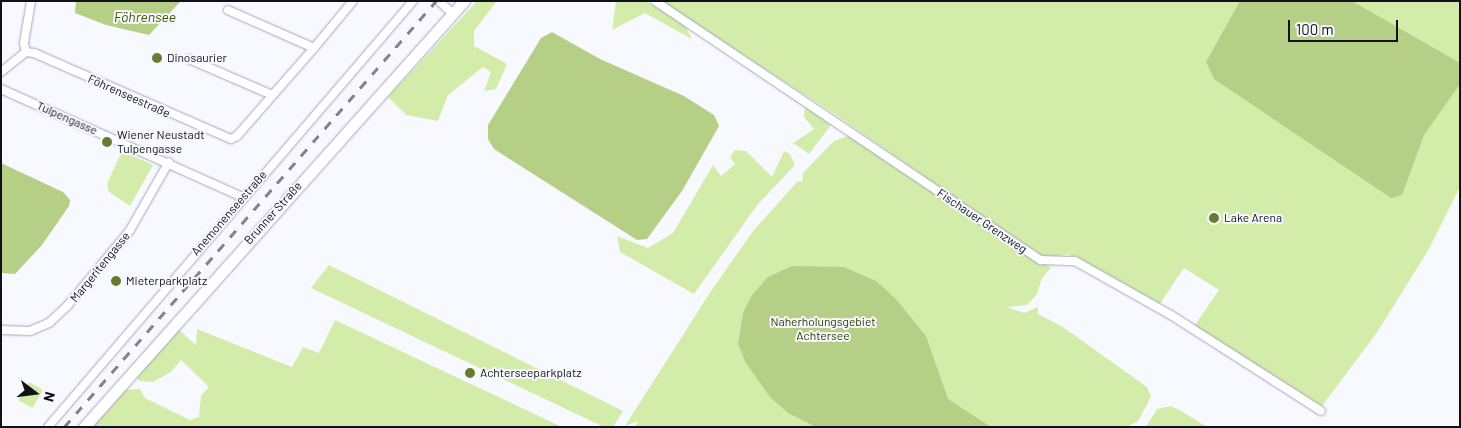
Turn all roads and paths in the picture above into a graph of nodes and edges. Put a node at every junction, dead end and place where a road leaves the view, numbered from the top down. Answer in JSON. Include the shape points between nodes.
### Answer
{"nodes":[{"id":1,"x":31,"y":1,"type":"edge"},
{"id":2,"x":353,"y":1,"type":"edge"},
{"id":3,"x":413,"y":1,"type":"edge"},
{"id":4,"x":440,"y":1,"type":"edge"},
{"id":5,"x":464,"y":1,"type":"edge"},
{"id":6,"x":654,"y":1,"type":"edge"},
{"id":7,"x":228,"y":10,"type":"dead end"},
{"id":8,"x":453,"y":14,"type":"junction"},
{"id":9,"x":314,"y":48,"type":"junction"},
{"id":10,"x":26,"y":52,"type":"junction"},
{"id":11,"x":190,"y":59,"type":"dead end"},
{"id":12,"x":2,"y":71,"type":"edge"},
{"id":13,"x":1,"y":89,"type":"edge"},
{"id":14,"x":272,"y":95,"type":"junction"},
{"id":15,"x":169,"y":162,"type":"junction"},
{"id":16,"x":242,"y":196,"type":"junction"},
{"id":17,"x":1,"y":330,"type":"edge"},
{"id":18,"x":1321,"y":411,"type":"dead end"},
{"id":19,"x":48,"y":427,"type":"edge"},
{"id":20,"x":84,"y":427,"type":"edge"}],
"edges":[{"from":1,"to":10,"type":"street","via":[[24,43]]},
{"from":2,"to":9,"type":"street","name":"Föhrenseestraße"},
{"from":3,"to":16,"type":"street","name":"Anemonenseestraße"},
{"from":4,"to":8,"type":"street"},
{"from":5,"to":8,"type":"main road","name":"Brunner Straße"},
{"from":6,"to":18,"type":"street","name":"Fischauer Grenzweg","via":[[1041,260],[1075,261],[1171,315]]},
{"from":7,"to":9,"type":"street"},
{"from":8,"to":20,"type":"main road","name":"Brunner Straße"},
{"from":9,"to":14,"type":"street","name":"Föhrenseestraße"},
{"from":10,"to":12,"type":"street"},
{"from":10,"to":14,"type":"street","name":"Föhrenseestraße","via":[[225,139],[237,136]]},
{"from":11,"to":14,"type":"street"},
{"from":13,"to":15,"type":"street","name":"Tulpengasse"},
{"from":15,"to":16,"type":"street","name":"Tulpengasse"},
{"from":15,"to":17,"type":"street","name":"Margeritengasse","via":[[130,230],[68,305],[50,323],[30,331]]},
{"from":16,"to":19,"type":"street","name":"Anemonenseestraße"}]}
